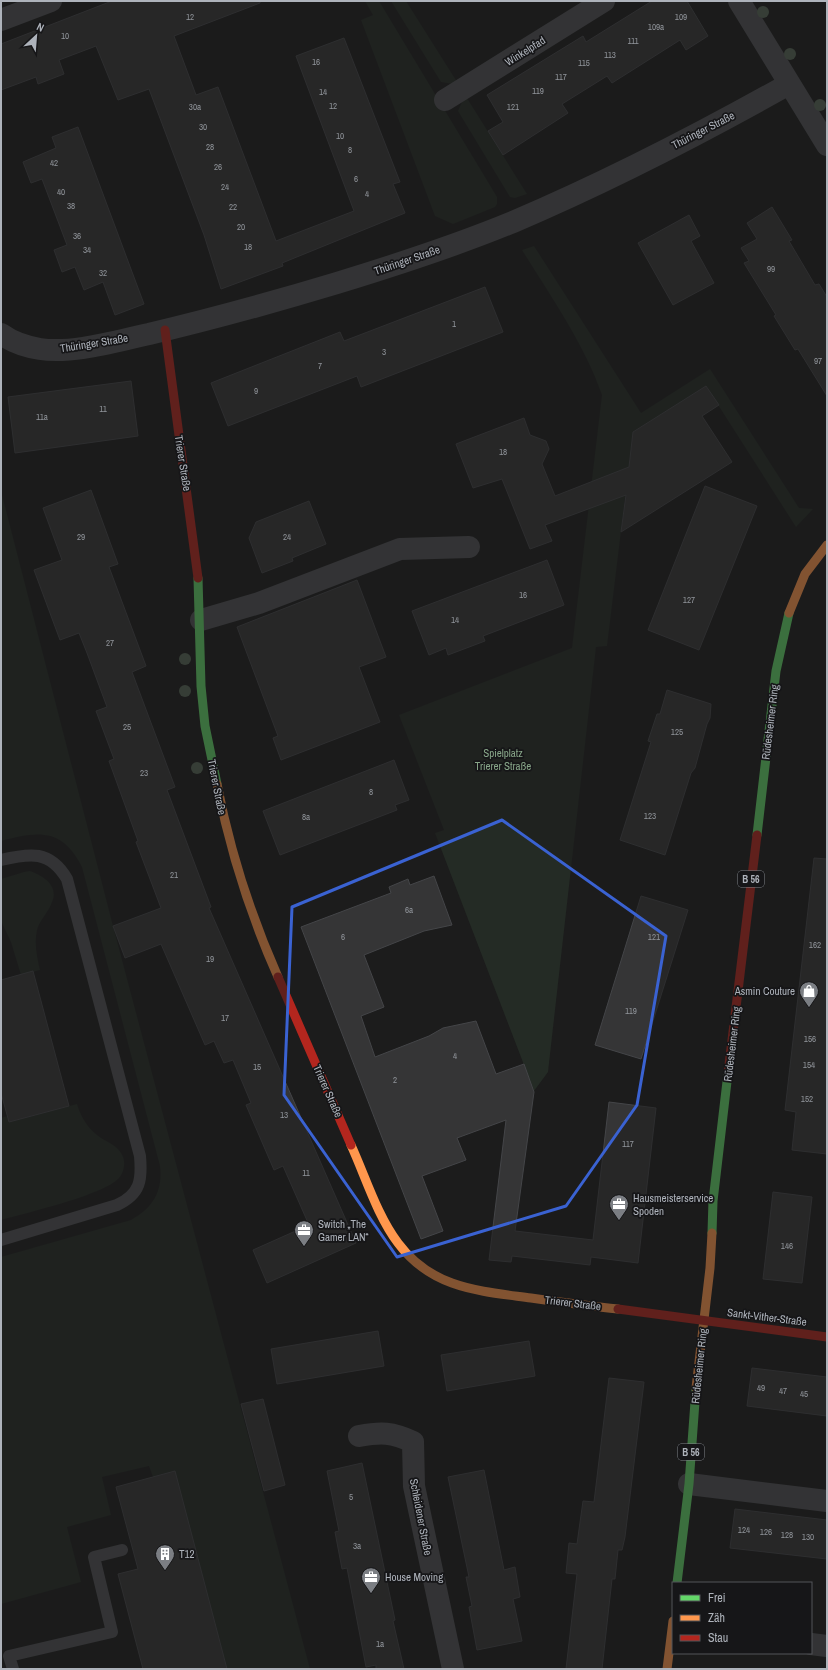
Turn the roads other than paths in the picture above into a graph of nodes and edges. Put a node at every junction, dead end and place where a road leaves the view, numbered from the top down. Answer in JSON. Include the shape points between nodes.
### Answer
{"nodes":[{"id":1,"x":51,"y":1,"type":"edge"},
{"id":2,"x":604,"y":1,"type":"edge"},
{"id":3,"x":739,"y":1,"type":"edge"},
{"id":4,"x":1,"y":20,"type":"edge"},
{"id":5,"x":789,"y":84,"type":"junction"},
{"id":6,"x":445,"y":100,"type":"dead end"},
{"id":7,"x":827,"y":144,"type":"edge"},
{"id":8,"x":165,"y":330,"type":"junction"},
{"id":9,"x":1,"y":334,"type":"edge"},
{"id":10,"x":827,"y":545,"type":"edge"},
{"id":11,"x":469,"y":547,"type":"dead end"},
{"id":12,"x":201,"y":620,"type":"junction"},
{"id":13,"x":1,"y":860,"type":"edge"},
{"id":14,"x":1,"y":1240,"type":"edge"},
{"id":15,"x":704,"y":1321,"type":"junction"},
{"id":16,"x":827,"y":1337,"type":"edge"},
{"id":17,"x":359,"y":1436,"type":"dead end"},
{"id":18,"x":689,"y":1484,"type":"junction"},
{"id":19,"x":827,"y":1501,"type":"edge"},
{"id":20,"x":122,"y":1550,"type":"dead end"},
{"id":21,"x":678,"y":1582,"type":"edge"},
{"id":22,"x":672,"y":1632,"type":"edge"},
{"id":23,"x":812,"y":1644,"type":"edge"},
{"id":24,"x":827,"y":1646,"type":"edge"},
{"id":25,"x":13,"y":1669,"type":"edge"},
{"id":26,"x":453,"y":1669,"type":"edge"},
{"id":27,"x":667,"y":1669,"type":"edge"}],
"edges":[{"from":1,"to":4,"type":"street"},
{"from":2,"to":6,"type":"street","name":"Winkelpfad"},
{"from":3,"to":5,"type":"street"},
{"from":5,"to":7,"type":"street"},
{"from":5,"to":8,"type":"street","name":"Thüringer Straße","via":[[652,156],[510,223],[370,273]]},
{"from":8,"to":9,"type":"street","name":"Thüringer Straße","via":[[58,350],[27,346]]},
{"from":8,"to":12,"type":"street","name":"Trierer Straße","via":[[194,542]]},
{"from":10,"to":15,"type":"street","name":"Rüdesheimer Ring","number":"B 56","via":[[803,575],[794,594],[776,671],[713,1201],[710,1268]]},
{"from":11,"to":12,"type":"street","via":[[400,549],[260,603]]},
{"from":12,"to":15,"type":"street","name":"Trierer Straße","via":[[201,686],[205,726],[235,864],[265,948],[382,1215],[400,1248],[430,1274],[471,1290]]},
{"from":13,"to":14,"type":"lane","via":[[38,855],[60,868],[67,879],[140,1156],[141,1172],[135,1193],[118,1205]]},
{"from":15,"to":16,"type":"street","name":"Sankt-Vither-Straße"},
{"from":15,"to":18,"type":"street","name":"Rüdesheimer Ring","number":"B 56","via":[[694,1405]]},
{"from":17,"to":26,"type":"street","name":"Schleidener Straße","via":[[377,1433],[398,1435],[413,1442],[414,1486]]},
{"from":18,"to":19,"type":"street"},
{"from":18,"to":21,"type":"street","name":"Rüdesheimer Ring","number":"B 56"},
{"from":20,"to":25,"type":"lane","via":[[94,1558],[112,1632],[9,1656]]},
{"from":22,"to":27,"type":"street"},
{"from":23,"to":24,"type":"street"}]}
